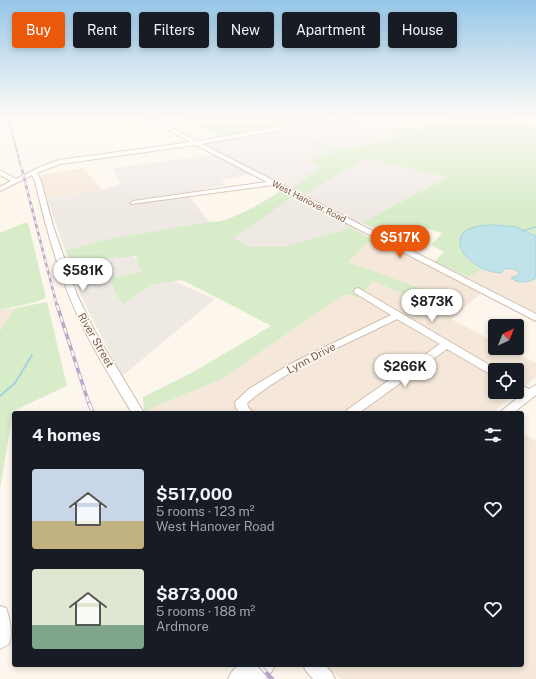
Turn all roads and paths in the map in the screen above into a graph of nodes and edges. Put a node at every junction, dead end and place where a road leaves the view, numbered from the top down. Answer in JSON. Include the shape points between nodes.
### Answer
{"nodes":[{"id":1,"x":159,"y":149,"type":"edge"},
{"id":2,"x":205,"y":149,"type":"edge"},
{"id":3,"x":0,"y":172,"type":"edge"},
{"id":4,"x":33,"y":172,"type":"junction"},
{"id":5,"x":15,"y":181,"type":"junction"},
{"id":6,"x":272,"y":182,"type":"junction"},
{"id":7,"x":0,"y":189,"type":"edge"},
{"id":8,"x":133,"y":203,"type":"dead end"},
{"id":9,"x":358,"y":291,"type":"dead end"},
{"id":10,"x":397,"y":315,"type":"junction"},
{"id":11,"x":536,"y":318,"type":"edge"},
{"id":12,"x":447,"y":344,"type":"junction"},
{"id":13,"x":488,"y":370,"type":"edge"},
{"id":14,"x":533,"y":392,"type":"edge"},
{"id":15,"x":137,"y":411,"type":"edge"},
{"id":16,"x":245,"y":411,"type":"edge"},
{"id":17,"x":354,"y":411,"type":"edge"},
{"id":18,"x":508,"y":411,"type":"edge"},
{"id":19,"x":0,"y":614,"type":"edge"},
{"id":20,"x":1,"y":639,"type":"edge"},
{"id":21,"x":248,"y":667,"type":"edge"},
{"id":22,"x":264,"y":667,"type":"edge"},
{"id":23,"x":314,"y":667,"type":"edge"},
{"id":24,"x":237,"y":679,"type":"edge"},
{"id":25,"x":253,"y":679,"type":"edge"},
{"id":26,"x":326,"y":679,"type":"edge"}],
"edges":[{"from":1,"to":4,"type":"street","via":[[68,160],[49,164]]},
{"from":2,"to":6,"type":"street","name":"West Hanover Road"},
{"from":3,"to":5,"type":"street"},
{"from":4,"to":5,"type":"street"},
{"from":4,"to":15,"type":"street","name":"River Street","via":[[73,295],[90,332]]},
{"from":5,"to":7,"type":"street"},
{"from":6,"to":8,"type":"street"},
{"from":6,"to":11,"type":"street","name":"West Hanover Road"},
{"from":9,"to":10,"type":"street"},
{"from":10,"to":12,"type":"street"},
{"from":10,"to":16,"type":"street","name":"Lynn Drive","via":[[309,358],[253,392],[241,402]]},
{"from":12,"to":13,"type":"street"},
{"from":12,"to":17,"type":"street"},
{"from":14,"to":18,"type":"street"},
{"from":19,"to":20,"type":"street"},
{"from":21,"to":24,"type":"street"},
{"from":22,"to":25,"type":"street"},
{"from":23,"to":26,"type":"street"}]}
